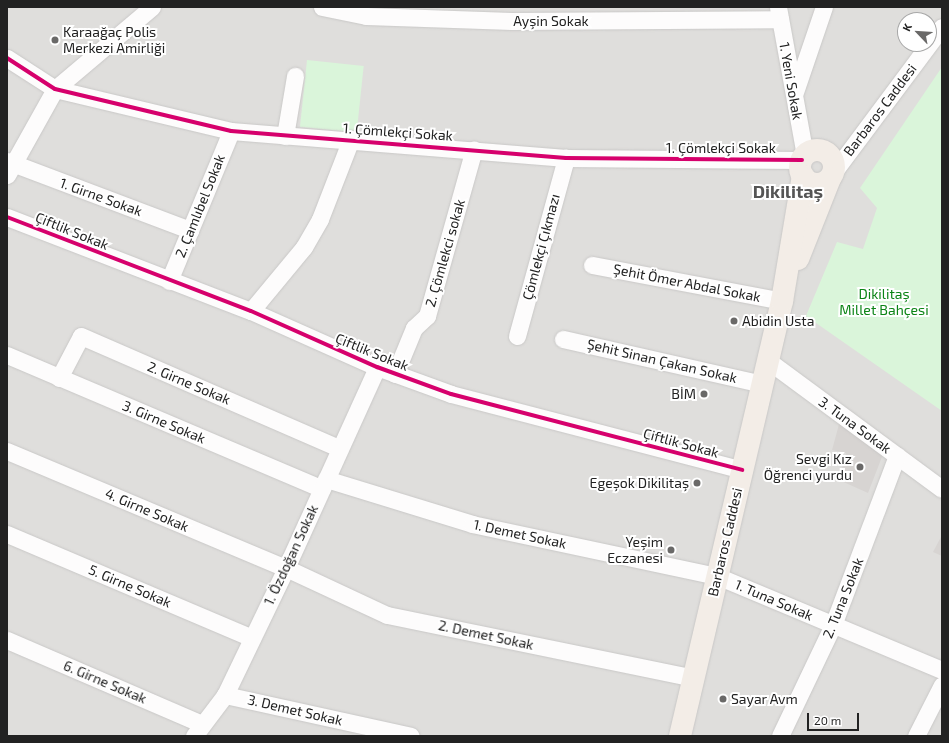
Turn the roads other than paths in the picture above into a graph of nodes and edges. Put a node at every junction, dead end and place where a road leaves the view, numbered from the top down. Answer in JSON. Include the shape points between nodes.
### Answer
{"nodes":[{"id":1,"x":152,"y":7,"type":"edge"},
{"id":2,"x":322,"y":7,"type":"edge"},
{"id":3,"x":824,"y":7,"type":"edge"},
{"id":4,"x":779,"y":13,"type":"edge"},
{"id":5,"x":942,"y":27,"type":"edge"},
{"id":6,"x":7,"y":58,"type":"edge"},
{"id":7,"x":295,"y":76,"type":"dead end"},
{"id":8,"x":55,"y":89,"type":"junction"},
{"id":9,"x":794,"y":94,"type":"junction"},
{"id":10,"x":230,"y":131,"type":"junction"},
{"id":11,"x":285,"y":136,"type":"junction"},
{"id":12,"x":351,"y":139,"type":"junction"},
{"id":13,"x":474,"y":149,"type":"junction"},
{"id":14,"x":566,"y":158,"type":"junction"},
{"id":15,"x":803,"y":163,"type":"junction"},
{"id":16,"x":9,"y":167,"type":"edge"},
{"id":17,"x":832,"y":176,"type":"junction"},
{"id":18,"x":7,"y":216,"type":"edge"},
{"id":19,"x":190,"y":230,"type":"junction"},
{"id":20,"x":592,"y":265,"type":"dead end"},
{"id":21,"x":169,"y":281,"type":"junction"},
{"id":22,"x":782,"y":301,"type":"junction"},
{"id":23,"x":251,"y":311,"type":"junction"},
{"id":24,"x":517,"y":336,"type":"dead end"},
{"id":25,"x":563,"y":339,"type":"dead end"},
{"id":26,"x":7,"y":355,"type":"edge"},
{"id":27,"x":768,"y":360,"type":"junction"},
{"id":28,"x":376,"y":367,"type":"junction"},
{"id":29,"x":395,"y":374,"type":"junction"},
{"id":30,"x":60,"y":378,"type":"junction"},
{"id":31,"x":762,"y":384,"type":"junction"},
{"id":32,"x":340,"y":448,"type":"junction"},
{"id":33,"x":7,"y":451,"type":"edge"},
{"id":34,"x":897,"y":456,"type":"junction"},
{"id":35,"x":742,"y":470,"type":"junction"},
{"id":36,"x":324,"y":484,"type":"junction"},
{"id":37,"x":942,"y":489,"type":"edge"},
{"id":38,"x":7,"y":534,"type":"edge"},
{"id":39,"x":286,"y":568,"type":"junction"},
{"id":40,"x":717,"y":576,"type":"junction"},
{"id":41,"x":833,"y":625,"type":"junction"},
{"id":42,"x":252,"y":638,"type":"junction"},
{"id":43,"x":7,"y":640,"type":"edge"},
{"id":44,"x":942,"y":670,"type":"edge"},
{"id":45,"x":693,"y":678,"type":"junction"},
{"id":46,"x":942,"y":686,"type":"edge"},
{"id":47,"x":225,"y":695,"type":"junction"},
{"id":48,"x":198,"y":730,"type":"edge"},
{"id":49,"x":366,"y":731,"type":"edge"},
{"id":50,"x":411,"y":736,"type":"edge"},
{"id":51,"x":680,"y":736,"type":"edge"},
{"id":52,"x":780,"y":736,"type":"edge"},
{"id":53,"x":916,"y":736,"type":"edge"}],
"edges":[{"from":1,"to":8,"type":"street"},
{"from":2,"to":4,"type":"street","name":"Ayşin Sokak","via":[[366,16],[504,21]]},
{"from":3,"to":9,"type":"street"},
{"from":4,"to":9,"type":"street","name":"1. Yeni Sokak"},
{"from":5,"to":17,"type":"street","name":"Barbaros Caddesi"},
{"from":6,"to":8,"type":"street","name":"1. Çömlekçi Sokak"},
{"from":7,"to":11,"type":"street"},
{"from":8,"to":10,"type":"street","name":"1. Çömlekçi Sokak"},
{"from":8,"to":16,"type":"street"},
{"from":9,"to":15,"type":"street","name":"1. Yeni Sokak"},
{"from":10,"to":11,"type":"street","name":"1. Çömlekçi Sokak"},
{"from":10,"to":19,"type":"street","name":"2. Çamlıbel Sokak"},
{"from":11,"to":12,"type":"street","name":"1. Çömlekçi Sokak"},
{"from":12,"to":13,"type":"street","name":"1. Çömlekçi Sokak"},
{"from":12,"to":23,"type":"street","via":[[320,218],[304,247]]},
{"from":13,"to":14,"type":"street","name":"1. Çömlekçi Sokak"},
{"from":13,"to":29,"type":"street","name":"2. Çömlekci sokak","via":[[428,316],[414,328]]},
{"from":14,"to":15,"type":"street","name":"1. Çömlekçi Sokak"},
{"from":14,"to":24,"type":"street","name":"Çömlekçi Çıkmazı"},
{"from":15,"to":17,"type":"main road","via":[[816,184]]},
{"from":15,"to":17,"type":"main road","via":[[817,149],[824,150],[834,160]]},
{"from":15,"to":22,"type":"main road"},
{"from":16,"to":19,"type":"street","name":"1. Girne Sokak"},
{"from":17,"to":22,"type":"main road"},
{"from":18,"to":21,"type":"street","name":"Çiftlik Sokak"},
{"from":19,"to":21,"type":"street","name":"2. Çamlıbel Sokak"},
{"from":20,"to":22,"type":"street","name":"Şehit Ömer Abdal Sokak"},
{"from":21,"to":23,"type":"street","name":"Çiftlik Sokak"},
{"from":22,"to":27,"type":"main road","name":"Barbaros Caddesi"},
{"from":23,"to":28,"type":"street","name":"Çiftlik Sokak"},
{"from":25,"to":31,"type":"street","name":"Şehit Sinan Çakan Sokak"},
{"from":26,"to":30,"type":"street","name":"3. Girne Sokak"},
{"from":27,"to":31,"type":"main road","name":"Barbaros Caddesi"},
{"from":27,"to":34,"type":"street","name":"3. Tuna Sokak"},
{"from":28,"to":29,"type":"street","name":"Çiftlik Sokak"},
{"from":28,"to":32,"type":"street","name":"1. Özdoğan Sokak"},
{"from":29,"to":35,"type":"street","name":"Çiftlik Sokak","via":[[451,394]]},
{"from":30,"to":32,"type":"street","name":"2. Girne Sokak","via":[[81,336]]},
{"from":30,"to":36,"type":"street","name":"3. Girne Sokak"},
{"from":31,"to":35,"type":"main road","name":"Barbaros Caddesi"},
{"from":32,"to":36,"type":"street","name":"1. Özdoğan Sokak"},
{"from":33,"to":39,"type":"street","name":"4. Girne Sokak"},
{"from":34,"to":37,"type":"street","name":"3. Tuna Sokak"},
{"from":34,"to":41,"type":"street","name":"2. Tuna Sokak"},
{"from":35,"to":40,"type":"main road","name":"Barbaros Caddesi"},
{"from":36,"to":39,"type":"street","name":"1. Özdoğan Sokak"},
{"from":36,"to":40,"type":"street","name":"1. Demet Sokak","via":[[472,524]]},
{"from":38,"to":42,"type":"street","name":"5. Girne Sokak"},
{"from":39,"to":42,"type":"street","name":"1. Özdoğan Sokak"},
{"from":39,"to":45,"type":"street","name":"2. Demet Sokak","via":[[387,615]]},
{"from":40,"to":41,"type":"street","name":"1. Tuna Sokak"},
{"from":40,"to":45,"type":"main road","name":"Barbaros Caddesi"},
{"from":41,"to":44,"type":"street","name":"1. Tuna Sokak"},
{"from":41,"to":52,"type":"street","name":"2. Tuna Sokak"},
{"from":42,"to":47,"type":"street","name":"1. Özdoğan Sokak"},
{"from":43,"to":48,"type":"street","name":"6. Girne Sokak"},
{"from":45,"to":51,"type":"main road","name":"Barbaros Caddesi"},
{"from":46,"to":53,"type":"street"},
{"from":47,"to":48,"type":"street","name":"1. Özdoğan Sokak"},
{"from":47,"to":49,"type":"street","name":"3. Demet Sokak"},
{"from":49,"to":50,"type":"street","name":"3. Demet Sokak"}]}
